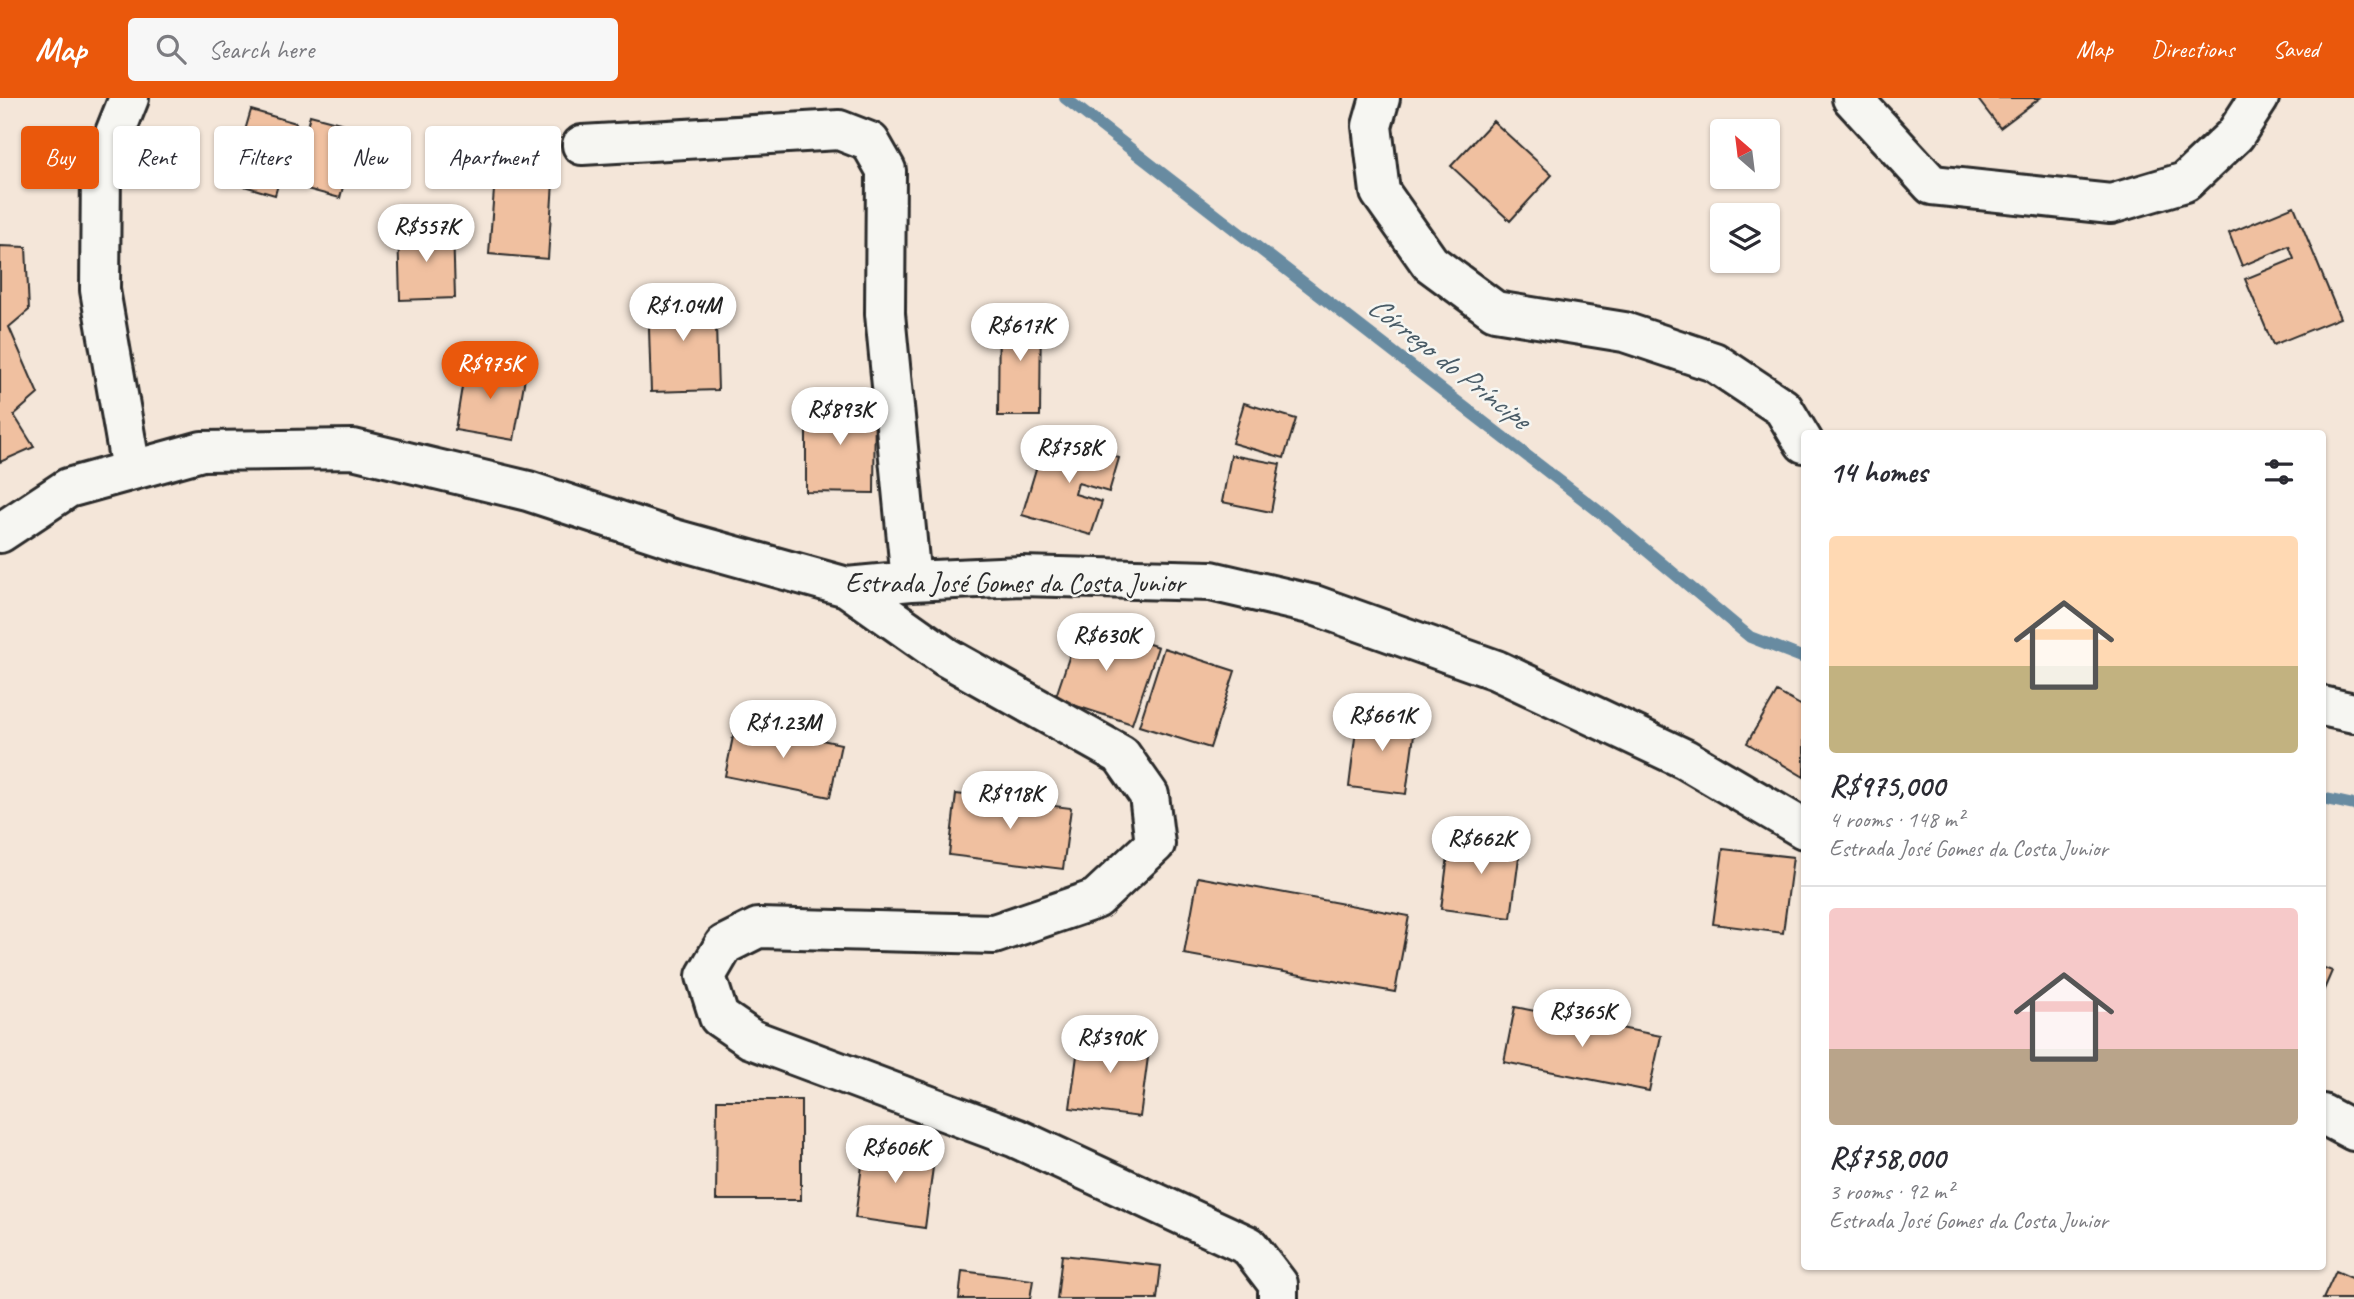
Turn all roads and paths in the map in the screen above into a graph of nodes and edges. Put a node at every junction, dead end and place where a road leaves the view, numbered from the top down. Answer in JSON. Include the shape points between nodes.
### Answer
{"nodes":[{"id":1,"x":129,"y":98,"type":"edge"},
{"id":2,"x":1380,"y":98,"type":"edge"},
{"id":3,"x":1852,"y":98,"type":"edge"},
{"id":4,"x":2259,"y":98,"type":"edge"},
{"id":5,"x":582,"y":145,"type":"dead end"},
{"id":6,"x":1801,"y":438,"type":"edge"},
{"id":7,"x":131,"y":470,"type":"junction"},
{"id":8,"x":0,"y":533,"type":"edge"},
{"id":9,"x":911,"y":581,"type":"junction"},
{"id":10,"x":848,"y":587,"type":"junction"},
{"id":11,"x":2326,"y":707,"type":"edge"},
{"id":12,"x":2354,"y":713,"type":"edge"},
{"id":13,"x":1801,"y":828,"type":"edge"},
{"id":14,"x":2326,"y":1116,"type":"edge"},
{"id":15,"x":2354,"y":1131,"type":"edge"},
{"id":16,"x":1278,"y":1299,"type":"edge"}],
"edges":[{"from":1,"to":7,"type":"street","via":[[101,168],[100,290]]},
{"from":2,"to":6,"type":"street","via":[[1372,126],[1380,192],[1430,263],[1495,311],[1624,332],[1714,362],[1783,408]]},
{"from":3,"to":4,"type":"street","via":[[1932,184],[2111,204],[2185,182],[2235,135]]},
{"from":5,"to":9,"type":"street","via":[[839,130],[870,142],[886,170],[886,314]]},
{"from":7,"to":8,"type":"street","name":"Estrada José Gomes da Costa Junior","via":[[68,488]]},
{"from":7,"to":10,"type":"street","name":"Estrada José Gomes da Costa Junior","via":[[202,450],[353,449],[528,491],[674,539]]},
{"from":9,"to":10,"type":"street","name":"Estrada José Gomes da Costa Junior"},
{"from":9,"to":13,"type":"street","name":"Estrada José Gomes da Costa Junior","via":[[1021,576],[1211,581],[1314,604],[1496,670],[1685,760]]},
{"from":10,"to":16,"type":"street","via":[[946,657],[1121,755],[1149,795],[1155,844],[1096,899],[994,934],[758,928],[724,945],[706,976],[719,1017],[751,1039],[1016,1138],[1250,1247],[1278,1284]]},
{"from":11,"to":12,"type":"street"},
{"from":14,"to":15,"type":"street"}]}
